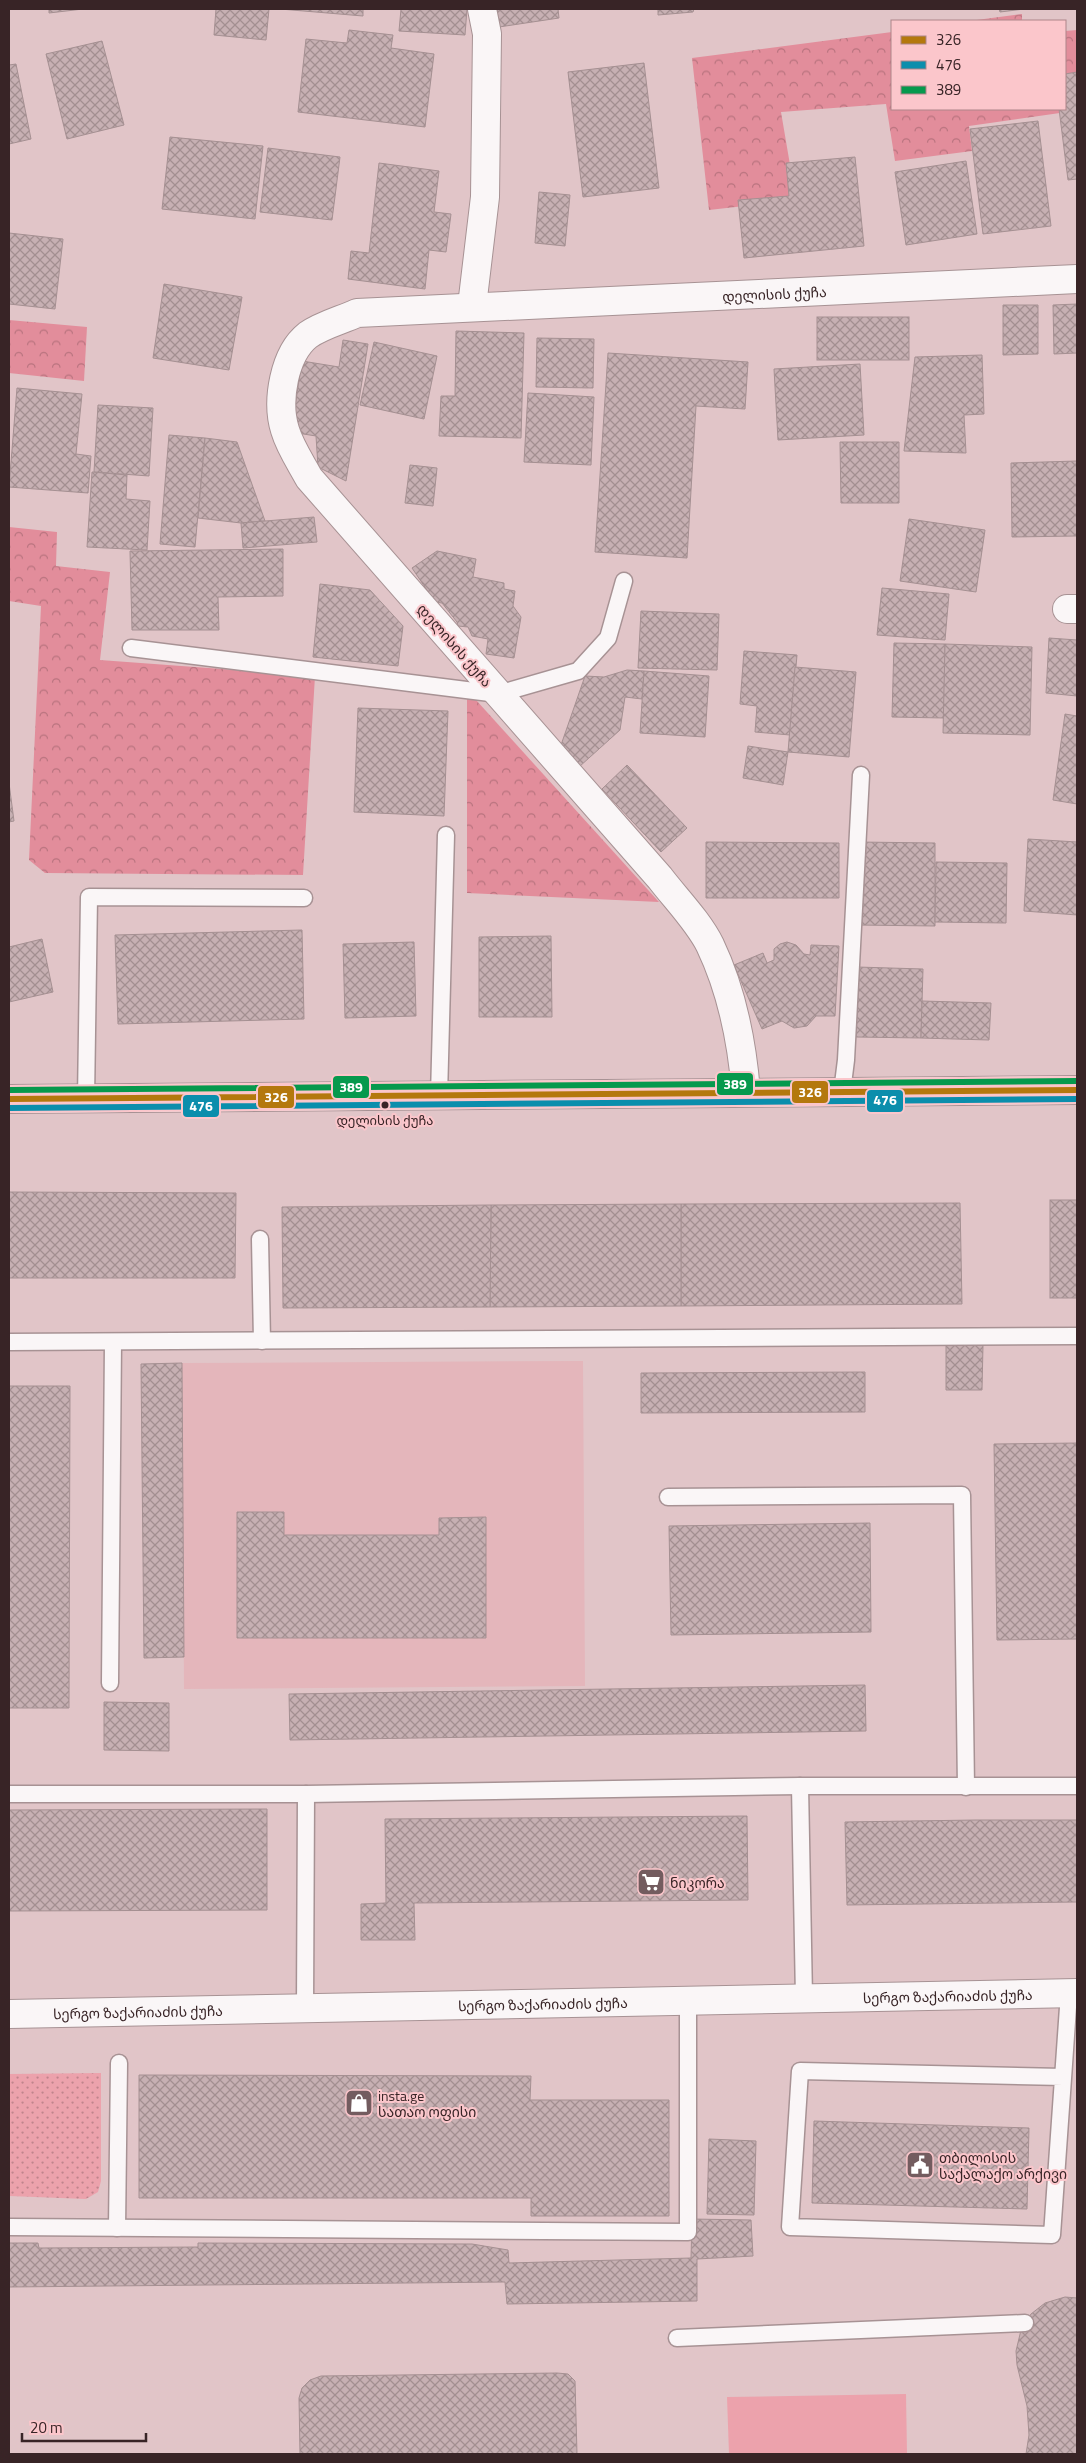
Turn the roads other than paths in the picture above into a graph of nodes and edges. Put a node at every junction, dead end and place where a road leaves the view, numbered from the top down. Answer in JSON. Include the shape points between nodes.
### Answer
{"nodes":[{"id":1,"x":482,"y":9,"type":"edge"},
{"id":2,"x":1077,"y":279,"type":"edge"},
{"id":3,"x":472,"y":306,"type":"junction"},
{"id":4,"x":624,"y":581,"type":"dead end"},
{"id":5,"x":131,"y":648,"type":"dead end"},
{"id":6,"x":498,"y":694,"type":"junction"},
{"id":7,"x":861,"y":775,"type":"dead end"},
{"id":8,"x":446,"y":834,"type":"dead end"},
{"id":9,"x":304,"y":898,"type":"dead end"},
{"id":10,"x":1077,"y":1090,"type":"edge"},
{"id":11,"x":746,"y":1092,"type":"junction"},
{"id":12,"x":842,"y":1092,"type":"junction"},
{"id":13,"x":439,"y":1096,"type":"junction"},
{"id":14,"x":86,"y":1099,"type":"junction"},
{"id":15,"x":9,"y":1100,"type":"edge"},
{"id":16,"x":260,"y":1238,"type":"dead end"},
{"id":17,"x":1077,"y":1336,"type":"edge"},
{"id":18,"x":262,"y":1341,"type":"junction"},
{"id":19,"x":9,"y":1342,"type":"edge"},
{"id":20,"x":113,"y":1342,"type":"junction"},
{"id":21,"x":668,"y":1497,"type":"dead end"},
{"id":22,"x":110,"y":1683,"type":"dead end"},
{"id":23,"x":800,"y":1786,"type":"junction"},
{"id":24,"x":1077,"y":1786,"type":"edge"},
{"id":25,"x":966,"y":1788,"type":"junction"},
{"id":26,"x":9,"y":1794,"type":"edge"},
{"id":27,"x":306,"y":1794,"type":"junction"},
{"id":28,"x":1073,"y":1993,"type":"edge"},
{"id":29,"x":804,"y":1998,"type":"junction"},
{"id":30,"x":688,"y":2001,"type":"junction"},
{"id":31,"x":305,"y":2007,"type":"junction"},
{"id":32,"x":9,"y":2014,"type":"edge"},
{"id":33,"x":119,"y":2063,"type":"dead end"},
{"id":34,"x":1063,"y":2076,"type":"junction"},
{"id":35,"x":9,"y":2227,"type":"edge"},
{"id":36,"x":117,"y":2228,"type":"junction"},
{"id":37,"x":1025,"y":2323,"type":"dead end"},
{"id":38,"x":677,"y":2338,"type":"dead end"}],
"edges":[{"from":1,"to":3,"type":"street","via":[[486,34],[485,197]]},
{"from":2,"to":3,"type":"street","name":"დელისის ქუჩა","via":[[689,299]]},
{"from":3,"to":6,"type":"street","name":"დელისის ქუჩა","via":[[357,313],[309,335],[294,350],[287,364],[282,401],[285,430],[309,478]]},
{"from":4,"to":6,"type":"lane","via":[[608,638],[578,671]]},
{"from":5,"to":6,"type":"lane"},
{"from":6,"to":11,"type":"street","name":"დელისის ქუჩა","via":[[660,878],[710,944],[733,1006]]},
{"from":7,"to":12,"type":"lane"},
{"from":8,"to":13,"type":"lane"},
{"from":9,"to":14,"type":"lane","via":[[89,898]]},
{"from":10,"to":12,"type":"street"},
{"from":11,"to":12,"type":"street"},
{"from":11,"to":13,"type":"street"},
{"from":13,"to":14,"type":"street"},
{"from":14,"to":15,"type":"street"},
{"from":16,"to":18,"type":"lane"},
{"from":17,"to":18,"type":"lane"},
{"from":18,"to":20,"type":"lane"},
{"from":19,"to":20,"type":"lane"},
{"from":20,"to":22,"type":"lane"},
{"from":21,"to":25,"type":"lane","via":[[962,1495]]},
{"from":23,"to":25,"type":"lane"},
{"from":23,"to":27,"type":"lane"},
{"from":23,"to":29,"type":"lane"},
{"from":24,"to":25,"type":"lane"},
{"from":26,"to":27,"type":"lane"},
{"from":27,"to":31,"type":"lane"},
{"from":28,"to":29,"type":"street","name":"სერგო ზაქარიაძის ქუჩა"},
{"from":28,"to":34,"type":"lane"},
{"from":29,"to":30,"type":"street","name":"სერგო ზაქარიაძის ქუჩა"},
{"from":30,"to":31,"type":"street","name":"სერგო ზაქარიაძის ქუჩა"},
{"from":30,"to":36,"type":"lane","via":[[688,2232]]},
{"from":31,"to":32,"type":"street","name":"სერგო ზაქარიაძის ქუჩა"},
{"from":33,"to":36,"type":"lane"},
{"from":34,"to":34,"type":"lane","via":[[1052,2235],[790,2227],[800,2071]]},
{"from":35,"to":36,"type":"lane"},
{"from":37,"to":38,"type":"lane"}]}
